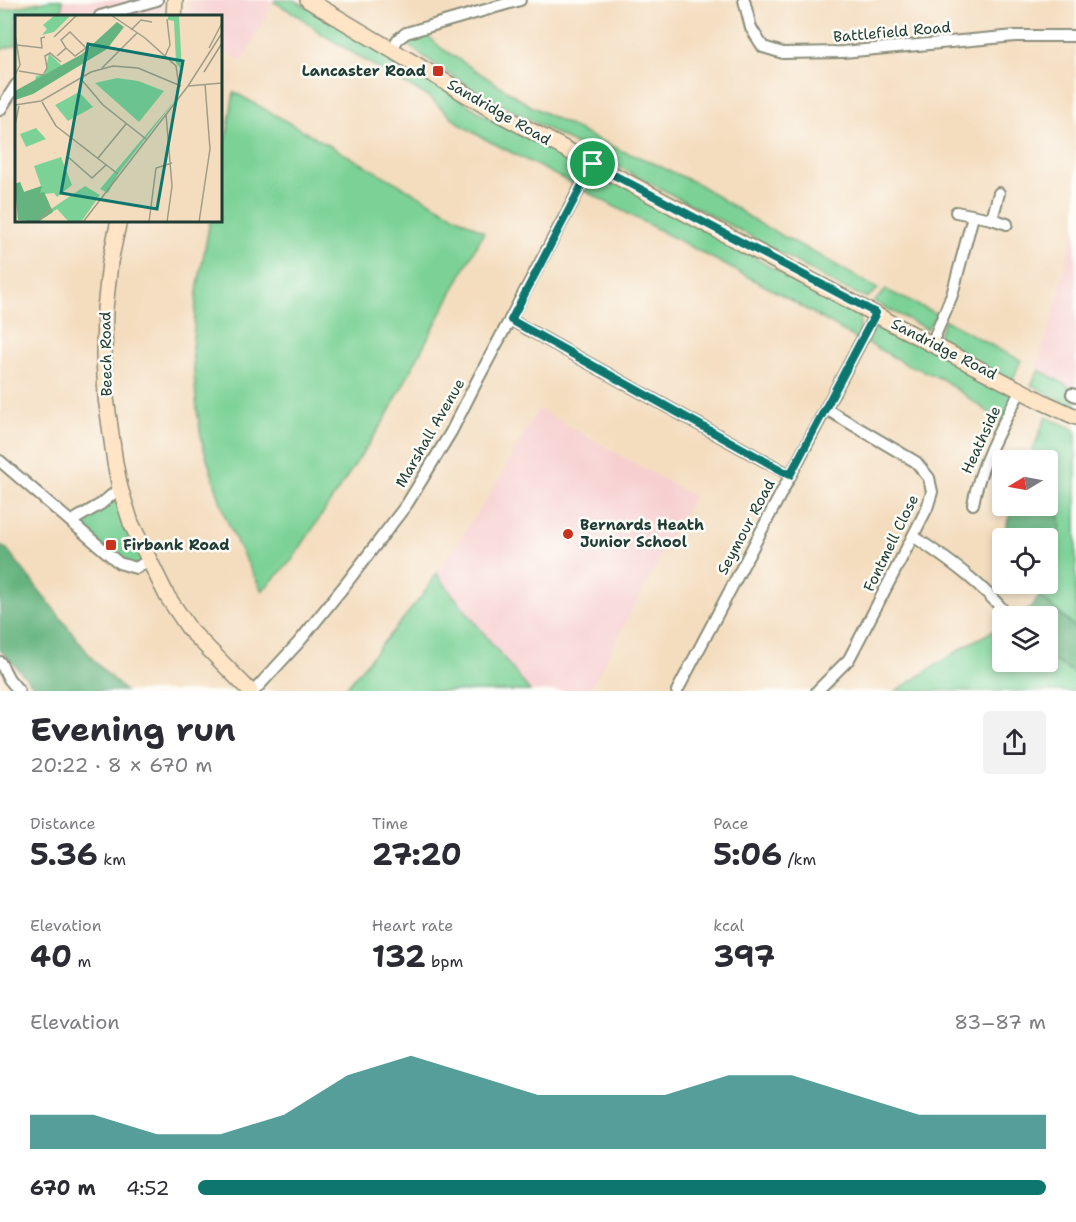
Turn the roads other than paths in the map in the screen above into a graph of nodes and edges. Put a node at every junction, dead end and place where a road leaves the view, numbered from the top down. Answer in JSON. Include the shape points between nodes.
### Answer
{"nodes":[{"id":1,"x":156,"y":0,"type":"edge"},
{"id":2,"x":175,"y":0,"type":"edge"},
{"id":3,"x":308,"y":0,"type":"edge"},
{"id":4,"x":520,"y":0,"type":"edge"},
{"id":5,"x":744,"y":0,"type":"edge"},
{"id":6,"x":104,"y":15,"type":"edge"},
{"id":7,"x":174,"y":15,"type":"edge"},
{"id":8,"x":1076,"y":36,"type":"edge"},
{"id":9,"x":392,"y":49,"type":"junction"},
{"id":10,"x":15,"y":87,"type":"edge"},
{"id":11,"x":0,"y":110,"type":"edge"},
{"id":12,"x":593,"y":164,"type":"junction"},
{"id":13,"x":999,"y":193,"type":"dead end"},
{"id":14,"x":956,"y":212,"type":"dead end"},
{"id":15,"x":973,"y":216,"type":"junction"},
{"id":16,"x":992,"y":219,"type":"junction"},
{"id":17,"x":119,"y":222,"type":"edge"},
{"id":18,"x":1007,"y":224,"type":"dead end"},
{"id":19,"x":876,"y":313,"type":"junction"},
{"id":20,"x":511,"y":320,"type":"junction"},
{"id":21,"x":932,"y":343,"type":"junction"},
{"id":22,"x":1022,"y":390,"type":"junction"},
{"id":23,"x":826,"y":409,"type":"junction"},
{"id":24,"x":1076,"y":417,"type":"edge"},
{"id":25,"x":0,"y":461,"type":"edge"},
{"id":26,"x":790,"y":475,"type":"junction"},
{"id":27,"x":120,"y":488,"type":"junction"},
{"id":28,"x":973,"y":504,"type":"dead end"},
{"id":29,"x":72,"y":521,"type":"junction"},
{"id":30,"x":913,"y":536,"type":"junction"},
{"id":31,"x":149,"y":560,"type":"junction"},
{"id":32,"x":1000,"y":606,"type":"edge"},
{"id":33,"x":0,"y":662,"type":"edge"},
{"id":34,"x":817,"y":686,"type":"edge"},
{"id":35,"x":19,"y":691,"type":"edge"},
{"id":36,"x":252,"y":691,"type":"edge"},
{"id":37,"x":677,"y":691,"type":"edge"}],
"edges":[{"from":1,"to":6,"type":"street"},
{"from":2,"to":7,"type":"main road"},
{"from":3,"to":9,"type":"main road","name":"Sandridge Road"},
{"from":4,"to":9,"type":"street","via":[[406,33]]},
{"from":5,"to":8,"type":"street","name":"Battlefield Road","via":[[751,28],[762,46],[783,53],[1015,36]]},
{"from":9,"to":12,"type":"main road","name":"Sandridge Road","via":[[494,111]]},
{"from":10,"to":11,"type":"street"},
{"from":12,"to":19,"type":"main road","name":"Sandridge Road"},
{"from":12,"to":20,"type":"street","name":"Marshall Avenue"},
{"from":13,"to":16,"type":"street"},
{"from":14,"to":15,"type":"street"},
{"from":15,"to":16,"type":"street"},
{"from":15,"to":21,"type":"street","via":[[952,295]]},
{"from":16,"to":18,"type":"street"},
{"from":17,"to":27,"type":"main road","name":"Beech Road","via":[[106,297],[104,357]]},
{"from":19,"to":21,"type":"main road","name":"Sandridge Road"},
{"from":19,"to":23,"type":"street","name":"Seymour Road"},
{"from":20,"to":26,"type":"street"},
{"from":20,"to":36,"type":"street","name":"Marshall Avenue","via":[[451,432],[406,504],[339,594]]},
{"from":21,"to":22,"type":"main road","name":"Sandridge Road"},
{"from":22,"to":24,"type":"main road","name":"Sandridge Road"},
{"from":22,"to":28,"type":"street","name":"Heathside","via":[[976,484]]},
{"from":23,"to":26,"type":"street","name":"Seymour Road"},
{"from":23,"to":30,"type":"street","name":"Fontmell Close","via":[[916,462],[929,478],[932,492]]},
{"from":25,"to":29,"type":"street"},
{"from":26,"to":37,"type":"street","name":"Seymour Road"},
{"from":27,"to":29,"type":"street"},
{"from":27,"to":31,"type":"main road","name":"Beech Road"},
{"from":29,"to":31,"type":"street","via":[[119,563],[136,568]]},
{"from":30,"to":32,"type":"street","via":[[973,580]]},
{"from":30,"to":34,"type":"street","name":"Fontmell Close","via":[[883,607],[849,659]]},
{"from":31,"to":36,"type":"main road","name":"Beech Road","via":[[190,630]]},
{"from":33,"to":35,"type":"street"}]}
